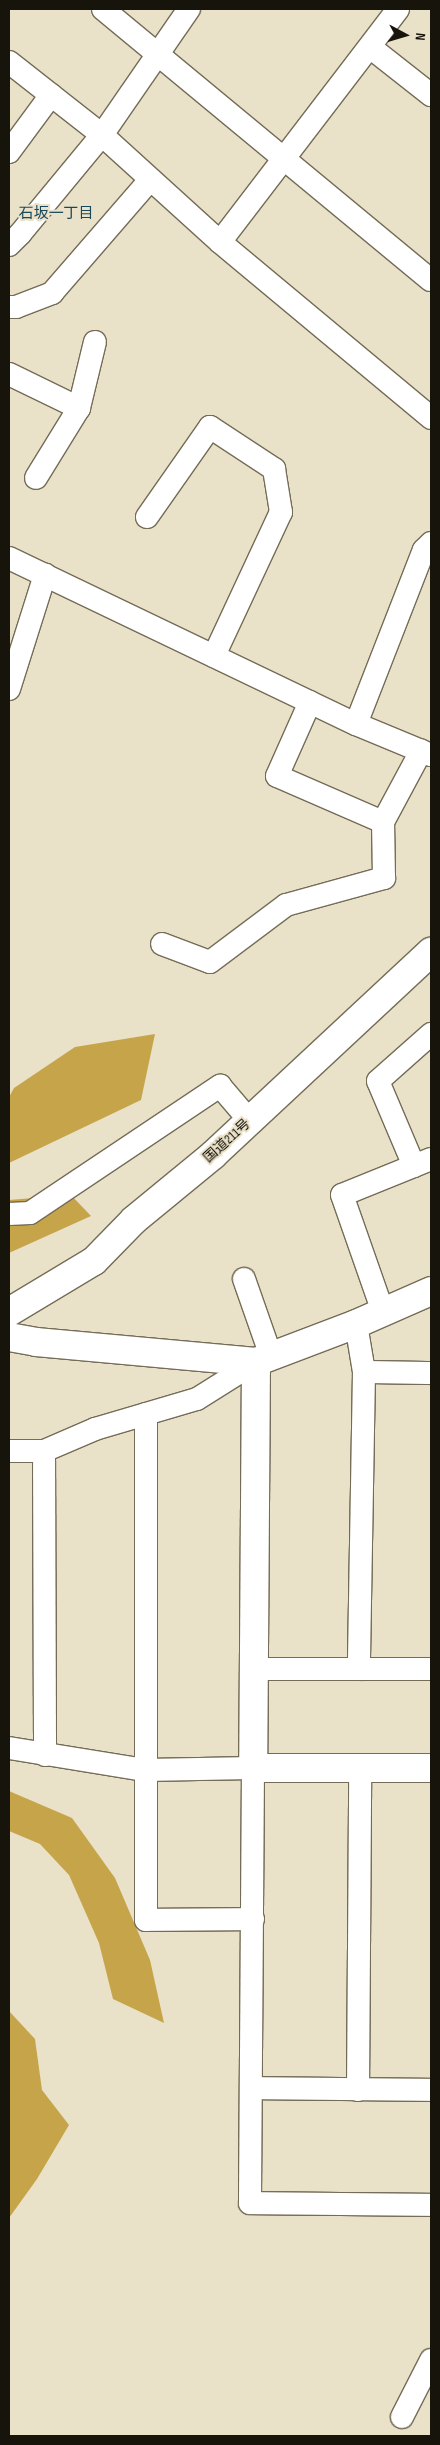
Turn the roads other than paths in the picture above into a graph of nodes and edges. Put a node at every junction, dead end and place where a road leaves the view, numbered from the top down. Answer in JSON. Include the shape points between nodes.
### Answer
{"nodes":[{"id":1,"x":103,"y":9,"type":"edge"},
{"id":2,"x":189,"y":9,"type":"edge"},
{"id":3,"x":398,"y":9,"type":"edge"},
{"id":4,"x":370,"y":48,"type":"junction"},
{"id":5,"x":158,"y":53,"type":"junction"},
{"id":6,"x":9,"y":62,"type":"edge"},
{"id":7,"x":51,"y":95,"type":"junction"},
{"id":8,"x":431,"y":95,"type":"edge"},
{"id":9,"x":102,"y":135,"type":"junction"},
{"id":10,"x":9,"y":152,"type":"edge"},
{"id":11,"x":284,"y":159,"type":"junction"},
{"id":12,"x":150,"y":180,"type":"junction"},
{"id":13,"x":220,"y":242,"type":"junction"},
{"id":14,"x":9,"y":245,"type":"edge"},
{"id":15,"x":431,"y":280,"type":"edge"},
{"id":16,"x":9,"y":307,"type":"edge"},
{"id":17,"x":95,"y":342,"type":"dead end"},
{"id":18,"x":9,"y":374,"type":"edge"},
{"id":19,"x":427,"y":406,"type":"edge"},
{"id":20,"x":79,"y":408,"type":"junction"},
{"id":21,"x":36,"y":478,"type":"dead end"},
{"id":22,"x":147,"y":517,"type":"dead end"},
{"id":23,"x":431,"y":543,"type":"edge"},
{"id":24,"x":9,"y":558,"type":"edge"},
{"id":25,"x":45,"y":575,"type":"junction"},
{"id":26,"x":214,"y":656,"type":"junction"},
{"id":27,"x":9,"y":689,"type":"edge"},
{"id":28,"x":310,"y":702,"type":"junction"},
{"id":29,"x":356,"y":724,"type":"junction"},
{"id":30,"x":426,"y":753,"type":"edge"},
{"id":31,"x":383,"y":822,"type":"junction"},
{"id":32,"x":162,"y":944,"type":"dead end"},
{"id":33,"x":431,"y":952,"type":"edge"},
{"id":34,"x":431,"y":1034,"type":"edge"},
{"id":35,"x":249,"y":1120,"type":"junction"},
{"id":36,"x":423,"y":1163,"type":"edge"},
{"id":37,"x":9,"y":1214,"type":"edge"},
{"id":38,"x":244,"y":1279,"type":"dead end"},
{"id":39,"x":431,"y":1292,"type":"edge"},
{"id":40,"x":9,"y":1312,"type":"edge"},
{"id":41,"x":383,"y":1312,"type":"junction"},
{"id":42,"x":356,"y":1324,"type":"junction"},
{"id":43,"x":9,"y":1337,"type":"edge"},
{"id":44,"x":263,"y":1359,"type":"junction"},
{"id":45,"x":364,"y":1372,"type":"junction"},
{"id":46,"x":431,"y":1373,"type":"edge"},
{"id":47,"x":146,"y":1414,"type":"junction"},
{"id":48,"x":9,"y":1451,"type":"edge"},
{"id":49,"x":44,"y":1451,"type":"junction"},
{"id":50,"x":255,"y":1669,"type":"junction"},
{"id":51,"x":359,"y":1669,"type":"junction"},
{"id":52,"x":431,"y":1669,"type":"edge"},
{"id":53,"x":9,"y":1748,"type":"edge"},
{"id":54,"x":45,"y":1755,"type":"junction"},
{"id":55,"x":253,"y":1768,"type":"junction"},
{"id":56,"x":360,"y":1768,"type":"junction"},
{"id":57,"x":431,"y":1768,"type":"edge"},
{"id":58,"x":145,"y":1770,"type":"junction"},
{"id":59,"x":253,"y":1919,"type":"junction"},
{"id":60,"x":252,"y":2088,"type":"junction"},
{"id":61,"x":358,"y":2090,"type":"junction"},
{"id":62,"x":431,"y":2090,"type":"edge"},
{"id":63,"x":431,"y":2205,"type":"edge"},
{"id":64,"x":431,"y":2360,"type":"edge"},
{"id":65,"x":402,"y":2417,"type":"dead end"}],
"edges":[{"from":1,"to":5,"type":"street"},
{"from":2,"to":5,"type":"street"},
{"from":3,"to":4,"type":"street"},
{"from":4,"to":8,"type":"street"},
{"from":4,"to":11,"type":"street"},
{"from":5,"to":9,"type":"street"},
{"from":5,"to":11,"type":"street"},
{"from":6,"to":7,"type":"street"},
{"from":7,"to":9,"type":"street"},
{"from":7,"to":10,"type":"street"},
{"from":9,"to":12,"type":"street"},
{"from":9,"to":14,"type":"street"},
{"from":11,"to":13,"type":"street"},
{"from":11,"to":15,"type":"street"},
{"from":12,"to":13,"type":"street"},
{"from":12,"to":16,"type":"street","via":[[52,293]]},
{"from":13,"to":19,"type":"street"},
{"from":17,"to":20,"type":"street"},
{"from":18,"to":20,"type":"street"},
{"from":20,"to":21,"type":"street"},
{"from":22,"to":26,"type":"street","via":[[210,426],[274,469],[281,512]]},
{"from":23,"to":29,"type":"street","via":[[424,550]]},
{"from":24,"to":25,"type":"street"},
{"from":25,"to":26,"type":"street"},
{"from":25,"to":27,"type":"street"},
{"from":26,"to":28,"type":"street"},
{"from":28,"to":29,"type":"street"},
{"from":28,"to":31,"type":"street","via":[[277,776]]},
{"from":29,"to":30,"type":"street"},
{"from":30,"to":31,"type":"street"},
{"from":31,"to":32,"type":"street","via":[[384,878],[286,905],[210,962]]},
{"from":33,"to":35,"type":"main road","name":"国道211号"},
{"from":34,"to":36,"type":"street","via":[[378,1081]]},
{"from":35,"to":37,"type":"street","via":[[220,1086],[30,1212]]},
{"from":35,"to":40,"type":"main road","name":"国道211号","via":[[213,1155],[134,1220],[94,1261]]},
{"from":36,"to":41,"type":"street","via":[[342,1195]]},
{"from":38,"to":44,"type":"street"},
{"from":39,"to":41,"type":"main road"},
{"from":41,"to":42,"type":"main road"},
{"from":42,"to":44,"type":"main road"},
{"from":42,"to":45,"type":"street"},
{"from":43,"to":44,"type":"main road","via":[[36,1342]]},
{"from":44,"to":47,"type":"street","via":[[197,1399]]},
{"from":44,"to":50,"type":"main road"},
{"from":45,"to":46,"type":"street"},
{"from":45,"to":51,"type":"street"},
{"from":47,"to":49,"type":"street","via":[[96,1429]]},
{"from":47,"to":58,"type":"street"},
{"from":48,"to":49,"type":"street"},
{"from":49,"to":54,"type":"street"},
{"from":50,"to":51,"type":"street"},
{"from":50,"to":55,"type":"main road"},
{"from":51,"to":52,"type":"street"},
{"from":53,"to":54,"type":"street"},
{"from":54,"to":58,"type":"street"},
{"from":55,"to":56,"type":"main road"},
{"from":55,"to":58,"type":"street"},
{"from":55,"to":59,"type":"street"},
{"from":56,"to":57,"type":"main road"},
{"from":56,"to":61,"type":"street"},
{"from":58,"to":59,"type":"street","via":[[146,1920]]},
{"from":59,"to":60,"type":"street"},
{"from":60,"to":61,"type":"street"},
{"from":60,"to":63,"type":"street","via":[[250,2203]]},
{"from":61,"to":62,"type":"street"},
{"from":64,"to":65,"type":"street"}]}
